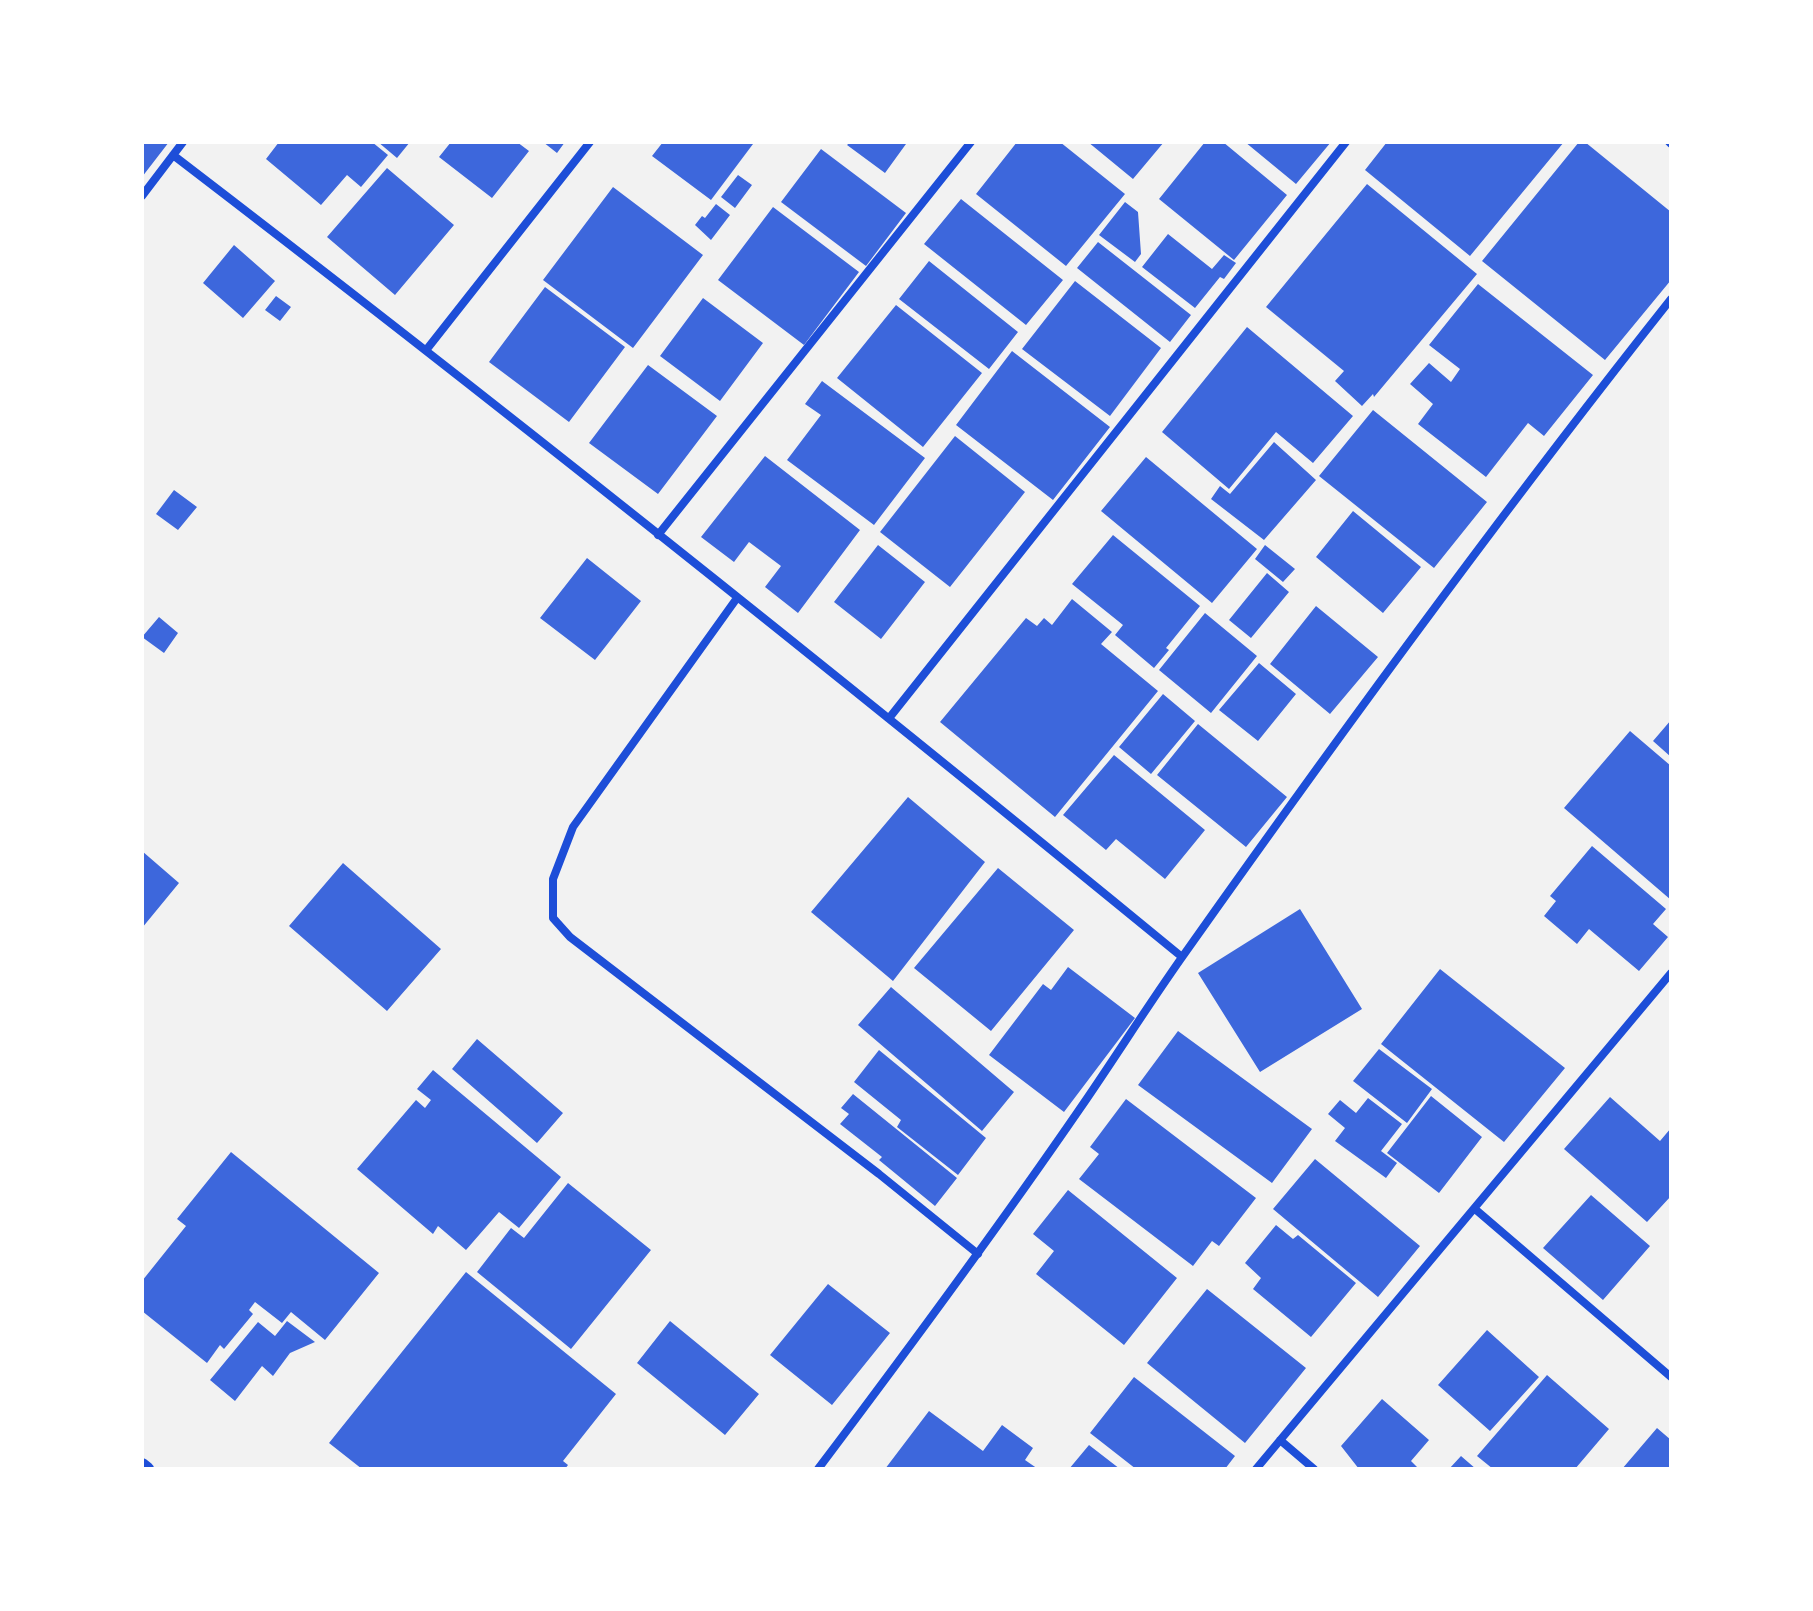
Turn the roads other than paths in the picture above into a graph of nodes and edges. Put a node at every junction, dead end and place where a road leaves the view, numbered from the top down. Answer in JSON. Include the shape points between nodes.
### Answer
{"nodes":[{"id":1,"x":183,"y":142,"type":"edge"},
{"id":2,"x":590,"y":142,"type":"edge"},
{"id":3,"x":971,"y":142,"type":"edge"},
{"id":4,"x":1346,"y":142,"type":"edge"},
{"id":5,"x":173,"y":155,"type":"junction"},
{"id":6,"x":142,"y":196,"type":"edge"},
{"id":7,"x":1671,"y":299,"type":"edge"},
{"id":8,"x":427,"y":349,"type":"junction"},
{"id":9,"x":658,"y":535,"type":"junction"},
{"id":10,"x":737,"y":598,"type":"junction"},
{"id":11,"x":890,"y":717,"type":"junction"},
{"id":12,"x":1182,"y":957,"type":"junction"},
{"id":13,"x":1669,"y":979,"type":"edge"},
{"id":14,"x":1475,"y":1209,"type":"junction"},
{"id":15,"x":978,"y":1254,"type":"junction"},
{"id":16,"x":1671,"y":1377,"type":"edge"},
{"id":17,"x":1280,"y":1440,"type":"junction"},
{"id":18,"x":818,"y":1469,"type":"edge"},
{"id":19,"x":1256,"y":1469,"type":"edge"},
{"id":20,"x":1314,"y":1469,"type":"edge"}],
"edges":[{"from":1,"to":5,"type":"street"},
{"from":2,"to":8,"type":"street"},
{"from":3,"to":9,"type":"street"},
{"from":4,"to":11,"type":"street"},
{"from":5,"to":6,"type":"street"},
{"from":5,"to":8,"type":"street"},
{"from":7,"to":12,"type":"street","via":[[1408,643]]},
{"from":8,"to":9,"type":"street"},
{"from":9,"to":10,"type":"street"},
{"from":10,"to":11,"type":"street"},
{"from":10,"to":15,"type":"street","via":[[573,827],[553,879],[553,918],[695,1036]]},
{"from":11,"to":12,"type":"street"},
{"from":12,"to":15,"type":"street"},
{"from":13,"to":14,"type":"street"},
{"from":14,"to":16,"type":"street"},
{"from":14,"to":17,"type":"street"},
{"from":15,"to":18,"type":"street"},
{"from":17,"to":19,"type":"street"},
{"from":17,"to":20,"type":"street"}]}
